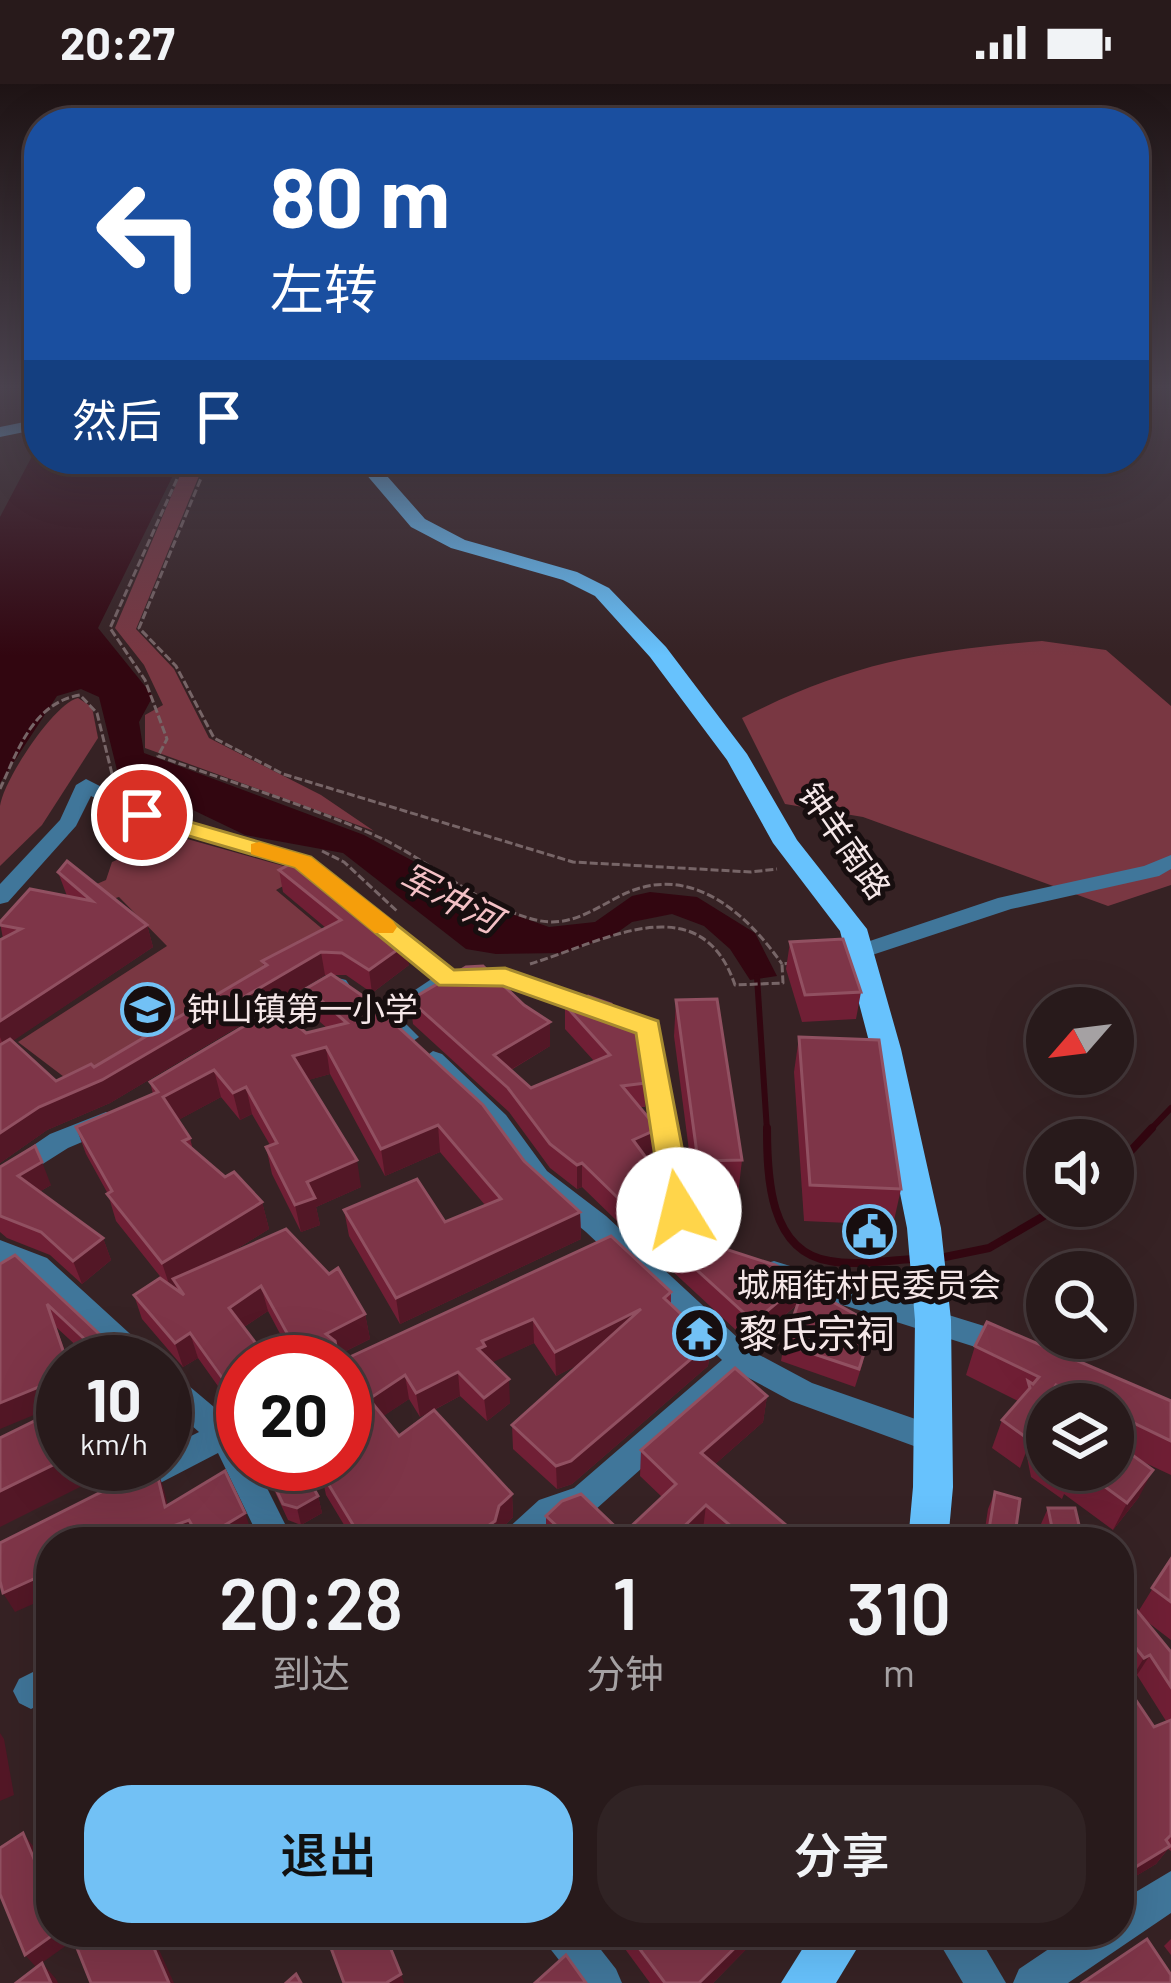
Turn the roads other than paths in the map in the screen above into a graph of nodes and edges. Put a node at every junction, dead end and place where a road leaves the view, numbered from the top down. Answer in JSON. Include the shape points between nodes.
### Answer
{"nodes":[{"id":1,"x":379,"y":479,"type":"edge"},
{"id":2,"x":1171,"y":861,"type":"edge"},
{"id":3,"x":337,"y":889,"type":"edge"},
{"id":4,"x":0,"y":897,"type":"edge"},
{"id":5,"x":370,"y":916,"type":"edge"},
{"id":6,"x":860,"y":952,"type":"junction"},
{"id":7,"x":448,"y":979,"type":"junction"},
{"id":8,"x":385,"y":1018,"type":"junction"},
{"id":9,"x":238,"y":1043,"type":"edge"},
{"id":10,"x":121,"y":1114,"type":"edge"},
{"id":11,"x":0,"y":1180,"type":"edge"},
{"id":12,"x":679,"y":1210,"type":"junction"},
{"id":13,"x":602,"y":1244,"type":"junction"},
{"id":14,"x":719,"y":1247,"type":"edge"},
{"id":15,"x":0,"y":1251,"type":"edge"},
{"id":16,"x":755,"y":1266,"type":"edge"},
{"id":17,"x":933,"y":1320,"type":"junction"},
{"id":18,"x":112,"y":1335,"type":"edge"},
{"id":19,"x":1026,"y":1353,"type":"edge"},
{"id":20,"x":742,"y":1360,"type":"junction"},
{"id":21,"x":216,"y":1439,"type":"edge"},
{"id":22,"x":934,"y":1439,"type":"junction"},
{"id":23,"x":257,"y":1491,"type":"edge"},
{"id":24,"x":102,"y":1497,"type":"edge"},
{"id":25,"x":271,"y":1527,"type":"edge"},
{"id":26,"x":533,"y":1527,"type":"edge"},
{"id":27,"x":929,"y":1527,"type":"edge"},
{"id":28,"x":1171,"y":1890,"type":"edge"},
{"id":29,"x":1134,"y":1915,"type":"edge"},
{"id":30,"x":574,"y":1947,"type":"edge"},
{"id":31,"x":832,"y":1947,"type":"edge"},
{"id":32,"x":963,"y":1947,"type":"edge"},
{"id":33,"x":1087,"y":1947,"type":"edge"},
{"id":34,"x":602,"y":1983,"type":"edge"},
{"id":35,"x":806,"y":1983,"type":"edge"},
{"id":36,"x":986,"y":1983,"type":"edge"},
{"id":37,"x":1034,"y":1983,"type":"edge"}],
"edges":[{"from":1,"to":6,"type":"main road","name":"钟羊南路","via":[[418,523],[458,544],[602,592],[711,723],[802,865],[854,929]]},
{"from":2,"to":6,"type":"street","via":[[1006,903]]},
{"from":3,"to":4,"type":"street","via":[[303,862],[142,815],[86,785],[69,822]]},
{"from":5,"to":7,"type":"street"},
{"from":6,"to":17,"type":"main road","name":"钟羊南路","via":[[924,1228]]},
{"from":7,"to":8,"type":"street"},
{"from":7,"to":12,"type":"street","via":[[505,977],[648,1028]]},
{"from":8,"to":9,"type":"street","via":[[334,985]]},
{"from":8,"to":13,"type":"street","via":[[497,1122]]},
{"from":10,"to":11,"type":"street"},
{"from":12,"to":13,"type":"street"},
{"from":12,"to":14,"type":"street"},
{"from":13,"to":20,"type":"street"},
{"from":15,"to":18,"type":"street","via":[[38,1267]]},
{"from":16,"to":17,"type":"street"},
{"from":17,"to":19,"type":"street"},
{"from":17,"to":22,"type":"main road","name":"钟羊南路"},
{"from":20,"to":22,"type":"street","via":[[802,1392]]},
{"from":20,"to":26,"type":"street","via":[[584,1500],[550,1511]]},
{"from":21,"to":24,"type":"street"},
{"from":22,"to":27,"type":"main road","name":"钟羊南路"},
{"from":23,"to":25,"type":"street"},
{"from":28,"to":29,"type":"street"},
{"from":30,"to":34,"type":"street"},
{"from":31,"to":35,"type":"main road"},
{"from":32,"to":36,"type":"street"},
{"from":33,"to":37,"type":"street"}]}
